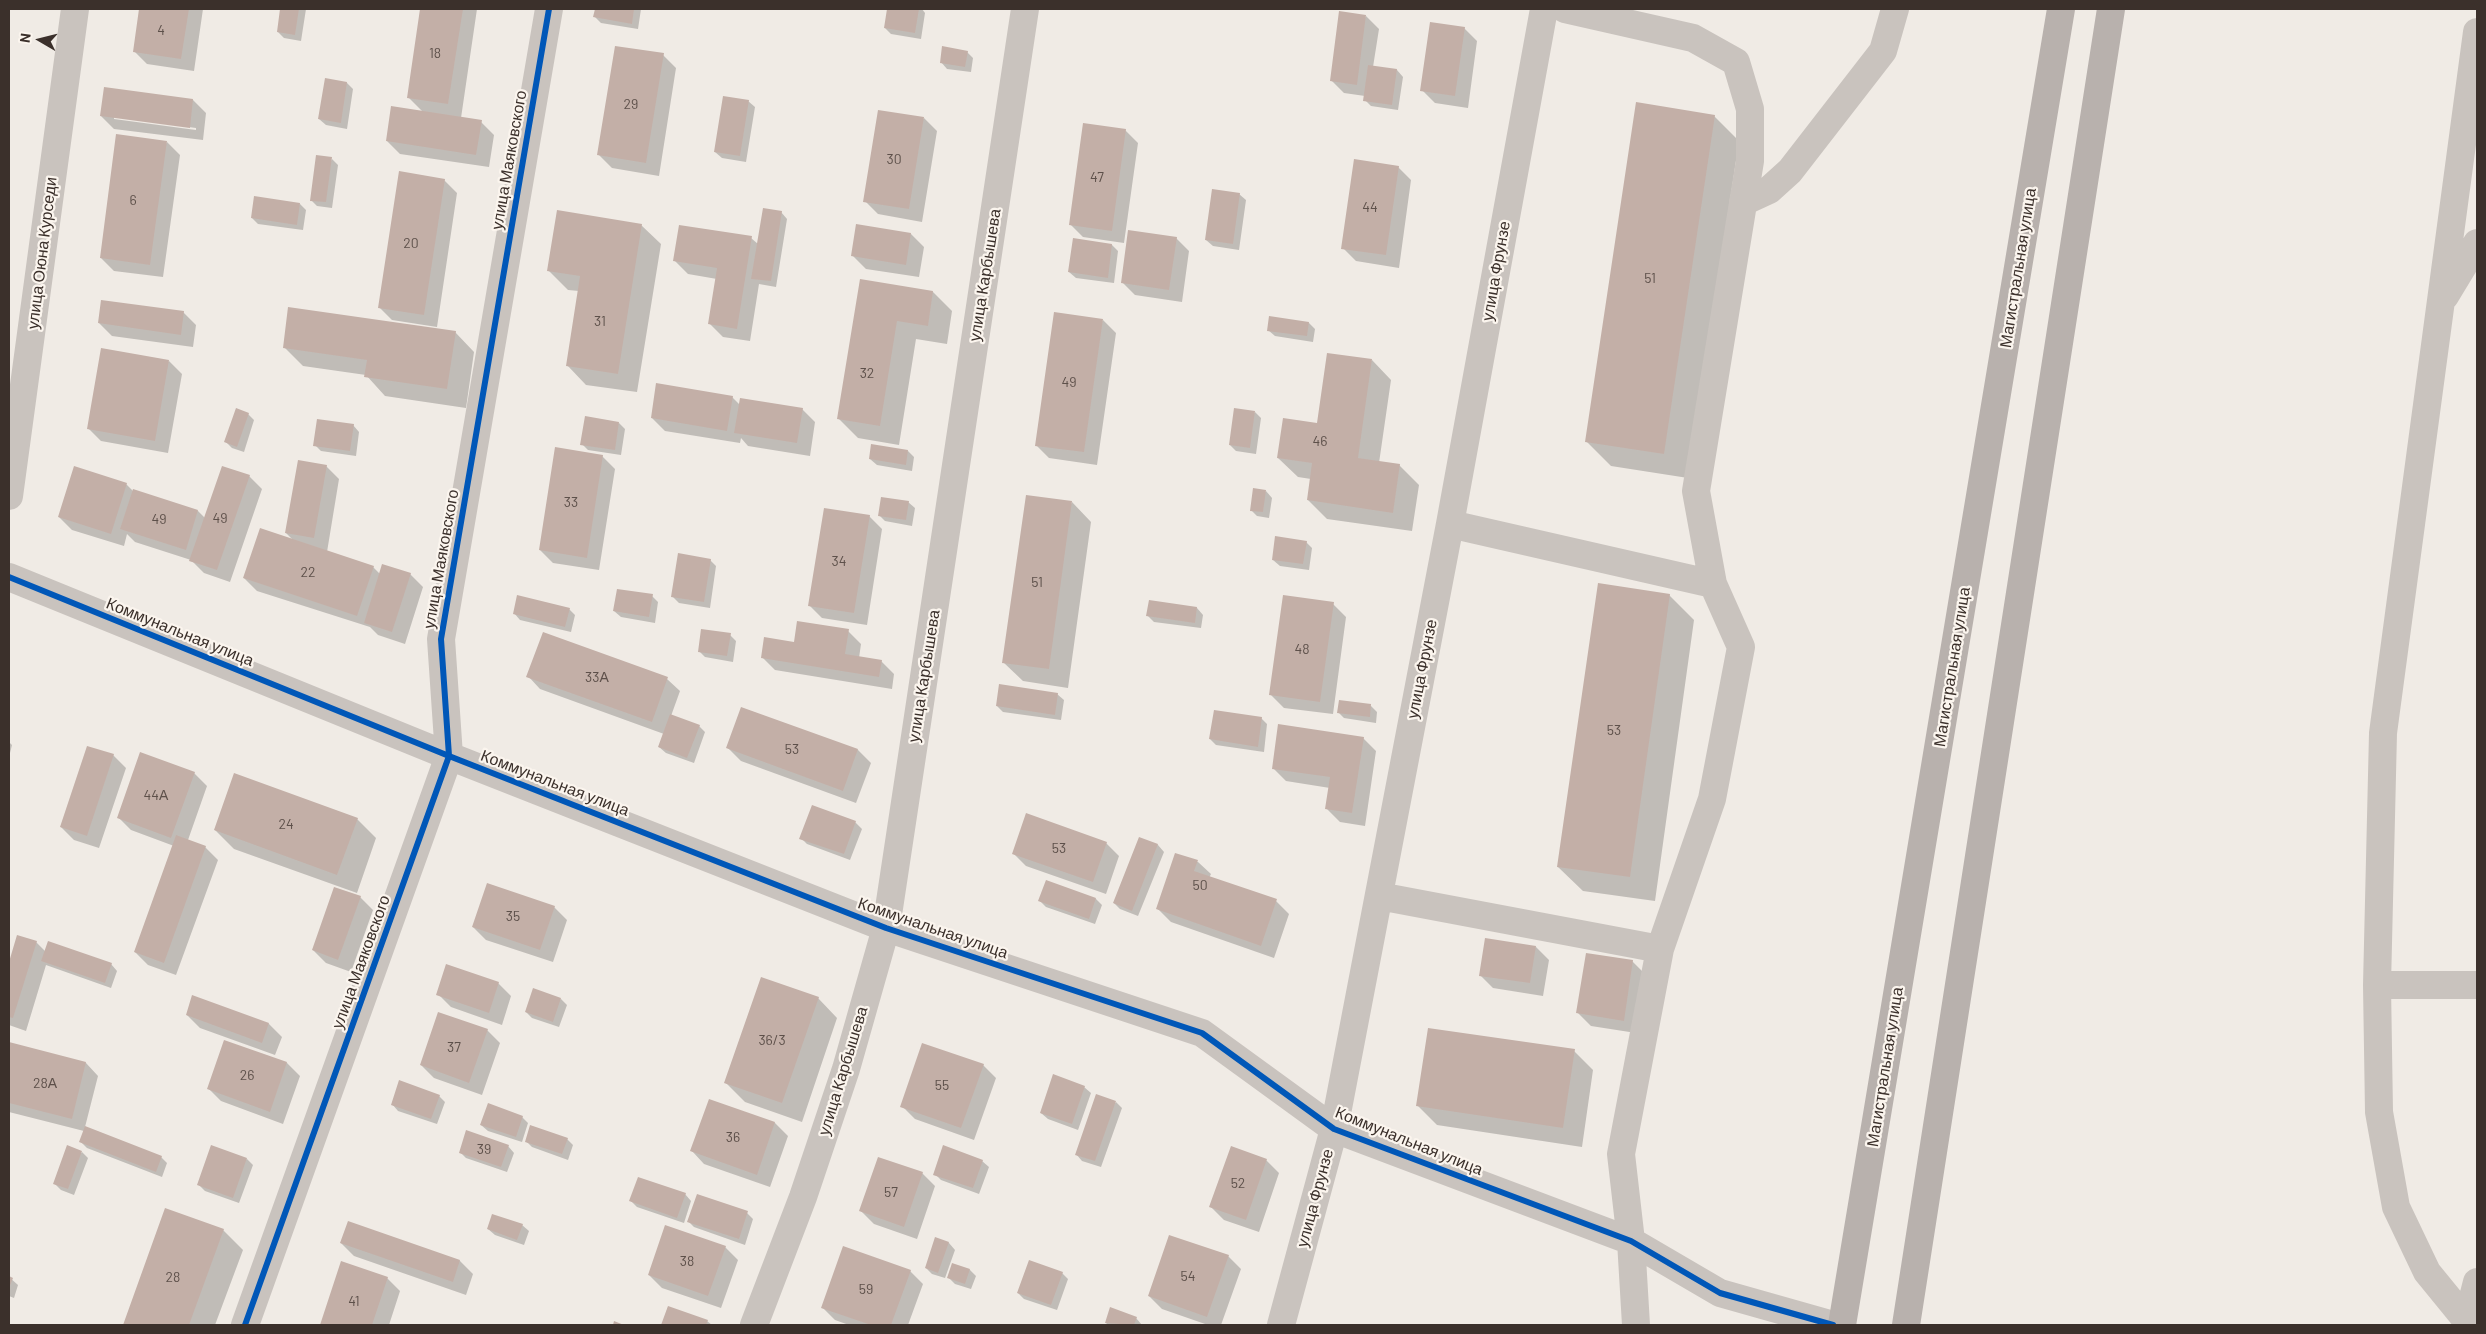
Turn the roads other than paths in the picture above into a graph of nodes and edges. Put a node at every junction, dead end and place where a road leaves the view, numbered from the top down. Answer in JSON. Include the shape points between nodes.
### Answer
{"nodes":[{"id":1,"x":75,"y":9,"type":"edge"},
{"id":2,"x":549,"y":9,"type":"edge"},
{"id":3,"x":1025,"y":9,"type":"edge"},
{"id":4,"x":1544,"y":9,"type":"edge"},
{"id":5,"x":1565,"y":9,"type":"edge"},
{"id":6,"x":1895,"y":9,"type":"edge"},
{"id":7,"x":2061,"y":9,"type":"edge"},
{"id":8,"x":2111,"y":9,"type":"edge"},
{"id":9,"x":2477,"y":32,"type":"edge"},
{"id":10,"x":1743,"y":202,"type":"junction"},
{"id":11,"x":2477,"y":243,"type":"edge"},
{"id":12,"x":2439,"y":306,"type":"junction"},
{"id":13,"x":9,"y":496,"type":"edge"},
{"id":14,"x":1450,"y":524,"type":"junction"},
{"id":15,"x":9,"y":577,"type":"edge"},
{"id":16,"x":1713,"y":584,"type":"junction"},
{"id":17,"x":450,"y":756,"type":"junction"},
{"id":18,"x":1378,"y":896,"type":"junction"},
{"id":19,"x":886,"y":928,"type":"junction"},
{"id":20,"x":1660,"y":949,"type":"junction"},
{"id":21,"x":2377,"y":985,"type":"junction"},
{"id":22,"x":2477,"y":985,"type":"edge"},
{"id":23,"x":1334,"y":1128,"type":"junction"},
{"id":24,"x":1631,"y":1241,"type":"junction"},
{"id":25,"x":2477,"y":1282,"type":"edge"},
{"id":26,"x":2467,"y":1323,"type":"edge"},
{"id":27,"x":245,"y":1325,"type":"edge"},
{"id":28,"x":754,"y":1325,"type":"edge"},
{"id":29,"x":1280,"y":1325,"type":"edge"},
{"id":30,"x":1636,"y":1325,"type":"edge"},
{"id":31,"x":1832,"y":1325,"type":"edge"},
{"id":32,"x":1842,"y":1325,"type":"edge"},
{"id":33,"x":1906,"y":1325,"type":"edge"}],
"edges":[{"from":1,"to":13,"type":"street","name":"улица Оюна Курседи"},
{"from":2,"to":17,"type":"street","name":"улица Маяковского","via":[[441,639]]},
{"from":3,"to":19,"type":"street","name":"улица Карбышева"},
{"from":4,"to":14,"type":"street","name":"улица Фрунзе"},
{"from":5,"to":10,"type":"street","via":[[1693,38],[1736,62],[1750,108],[1750,161]]},
{"from":6,"to":10,"type":"street","via":[[1883,51],[1790,171],[1769,190]]},
{"from":7,"to":32,"type":"main road","name":"Магистральная улица"},
{"from":8,"to":33,"type":"main road"},
{"from":9,"to":12,"type":"street"},
{"from":10,"to":16,"type":"street","via":[[1696,491]]},
{"from":11,"to":12,"type":"street"},
{"from":12,"to":21,"type":"street","via":[[2383,733]]},
{"from":14,"to":16,"type":"street"},
{"from":14,"to":18,"type":"street","name":"улица Фрунзе"},
{"from":15,"to":17,"type":"street","name":"Коммунальная улица"},
{"from":16,"to":20,"type":"street","via":[[1741,648],[1712,800]]},
{"from":17,"to":19,"type":"street","name":"Коммунальная улица"},
{"from":17,"to":27,"type":"street","name":"улица Маяковского"},
{"from":18,"to":20,"type":"street"},
{"from":18,"to":23,"type":"street","name":"улица Фрунзе"},
{"from":19,"to":23,"type":"street","name":"Коммунальная улица","via":[[1202,1033]]},
{"from":19,"to":28,"type":"street","name":"улица Карбышева","via":[[846,1069],[803,1197]]},
{"from":20,"to":24,"type":"street","via":[[1621,1154]]},
{"from":21,"to":22,"type":"street"},
{"from":21,"to":26,"type":"street","via":[[2379,1112],[2396,1208],[2427,1272]]},
{"from":23,"to":24,"type":"street","name":"Коммунальная улица"},
{"from":23,"to":29,"type":"street","name":"улица Фрунзе"},
{"from":24,"to":30,"type":"street"},
{"from":24,"to":31,"type":"street","name":"Коммунальная улица","via":[[1720,1293]]},
{"from":25,"to":26,"type":"street"}]}
